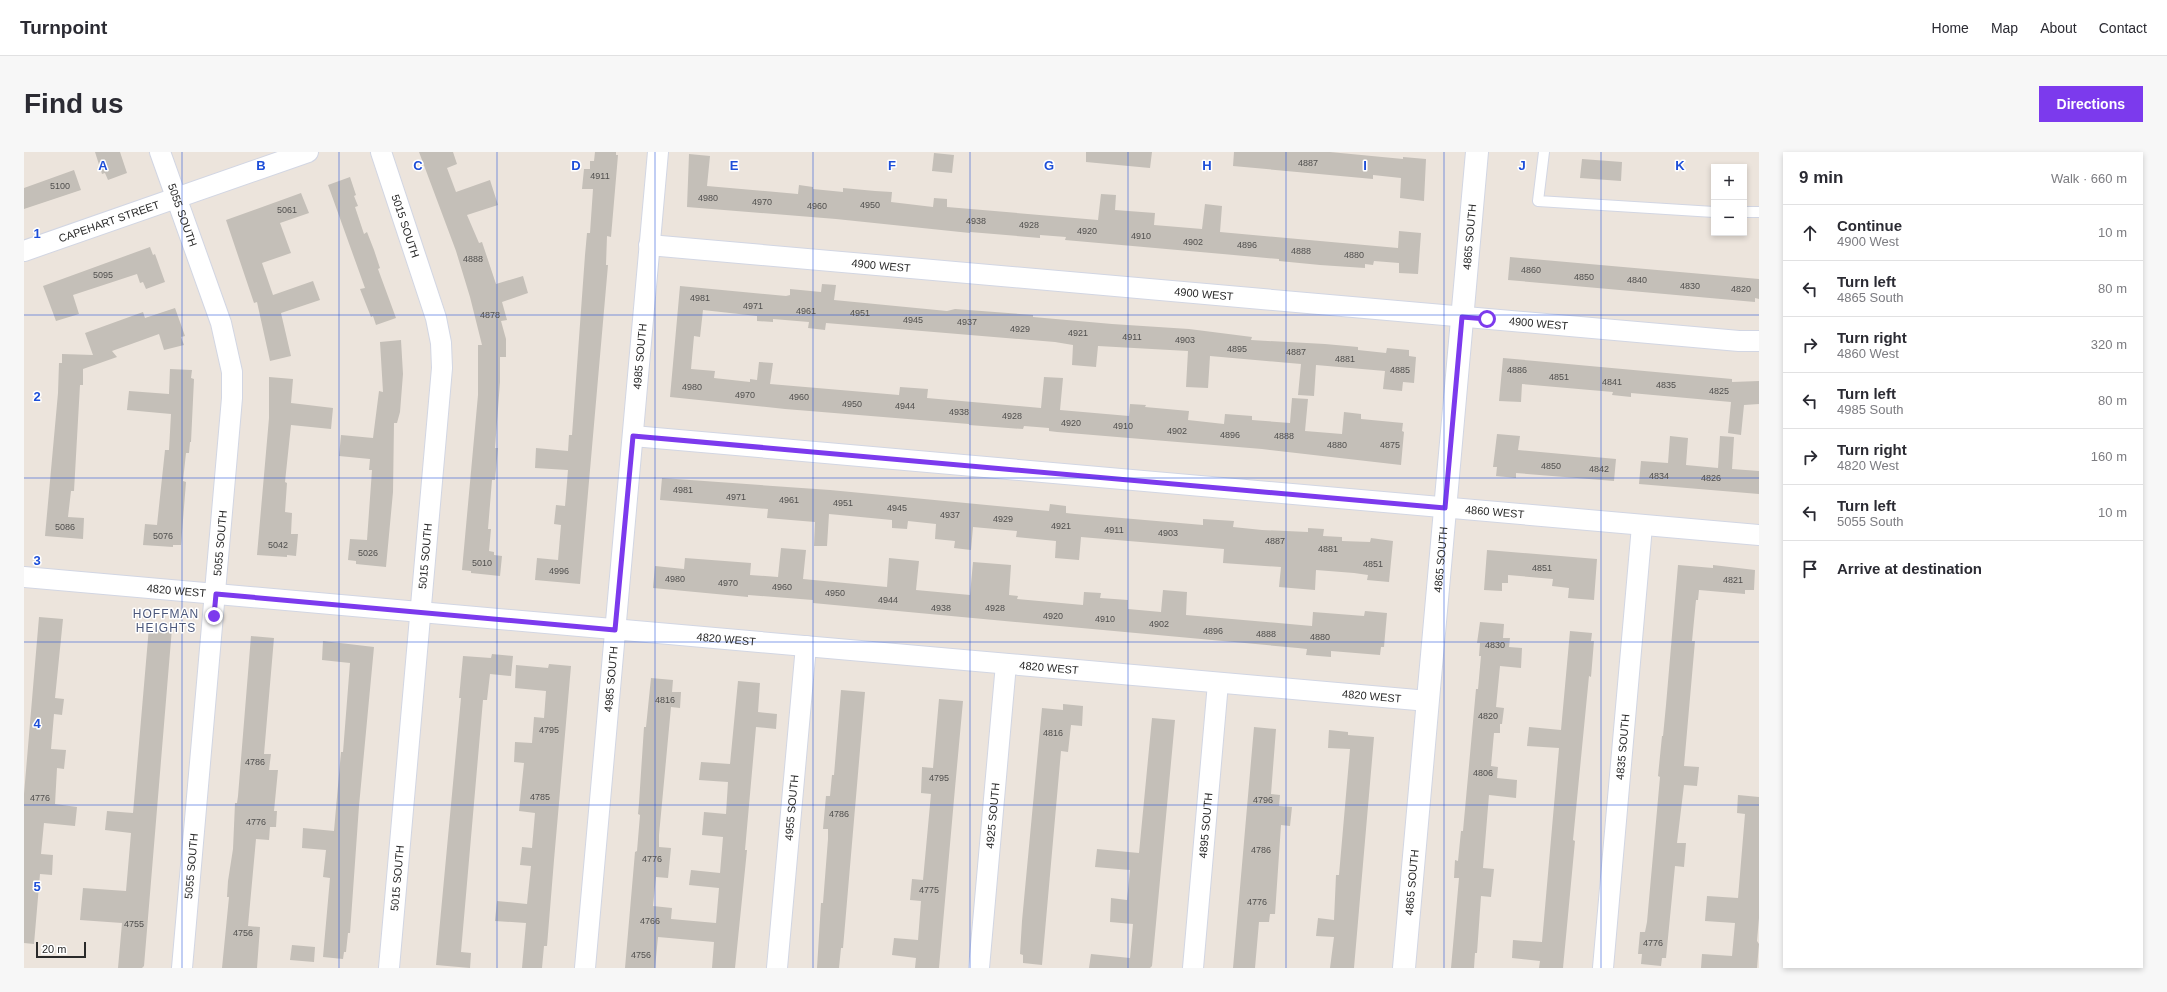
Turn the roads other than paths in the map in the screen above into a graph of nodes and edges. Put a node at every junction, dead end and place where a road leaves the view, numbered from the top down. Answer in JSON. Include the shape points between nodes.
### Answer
{"nodes":[{"id":1,"x":160,"y":152,"type":"edge"},
{"id":2,"x":308,"y":152,"type":"edge"},
{"id":3,"x":381,"y":152,"type":"edge"},
{"id":4,"x":658,"y":152,"type":"edge"},
{"id":5,"x":1477,"y":152,"type":"edge"},
{"id":6,"x":1544,"y":152,"type":"edge"},
{"id":7,"x":177,"y":198,"type":"junction"},
{"id":8,"x":1711,"y":212,"type":"edge"},
{"id":9,"x":1747,"y":212,"type":"edge"},
{"id":10,"x":1759,"y":212,"type":"edge"},
{"id":11,"x":649,"y":245,"type":"junction"},
{"id":12,"x":24,"y":251,"type":"edge"},
{"id":13,"x":1462,"y":317,"type":"junction"},
{"id":14,"x":1759,"y":342,"type":"edge"},
{"id":15,"x":633,"y":436,"type":"junction"},
{"id":16,"x":1445,"y":508,"type":"junction"},
{"id":17,"x":1642,"y":526,"type":"junction"},
{"id":18,"x":1759,"y":535,"type":"edge"},
{"id":19,"x":24,"y":577,"type":"edge"},
{"id":20,"x":216,"y":594,"type":"junction"},
{"id":21,"x":420,"y":612,"type":"junction"},
{"id":22,"x":615,"y":630,"type":"junction"},
{"id":23,"x":806,"y":646,"type":"junction"},
{"id":24,"x":1006,"y":664,"type":"junction"},
{"id":25,"x":1218,"y":683,"type":"junction"},
{"id":26,"x":1428,"y":701,"type":"junction"},
{"id":27,"x":182,"y":968,"type":"edge"},
{"id":28,"x":390,"y":968,"type":"edge"},
{"id":29,"x":585,"y":968,"type":"edge"},
{"id":30,"x":777,"y":968,"type":"edge"},
{"id":31,"x":979,"y":968,"type":"edge"},
{"id":32,"x":1193,"y":968,"type":"edge"},
{"id":33,"x":1404,"y":968,"type":"edge"},
{"id":34,"x":1603,"y":968,"type":"edge"}],
"edges":[{"from":1,"to":7,"type":"street","name":"5055 SOUTH"},
{"from":2,"to":7,"type":"street","name":"CAPEHART STREET"},
{"from":3,"to":21,"type":"street","name":"5015 SOUTH","via":[[423,275],[441,343],[442,368]]},
{"from":4,"to":11,"type":"street","name":"4985 SOUTH"},
{"from":5,"to":13,"type":"street","name":"4865 SOUTH"},
{"from":6,"to":8,"type":"lane","via":[[1538,201]]},
{"from":7,"to":12,"type":"street","name":"CAPEHART STREET"},
{"from":7,"to":20,"type":"street","name":"5055 SOUTH","via":[[221,323],[232,372]]},
{"from":9,"to":10,"type":"lane"},
{"from":11,"to":13,"type":"street","name":"4900 WEST"},
{"from":11,"to":15,"type":"street","name":"4985 SOUTH"},
{"from":13,"to":14,"type":"street","name":"4900 WEST"},
{"from":13,"to":16,"type":"street","name":"4865 SOUTH"},
{"from":15,"to":16,"type":"street","name":"4860 WEST"},
{"from":15,"to":22,"type":"street","name":"4985 SOUTH"},
{"from":16,"to":17,"type":"street","name":"4860 WEST"},
{"from":16,"to":26,"type":"street","name":"4865 SOUTH"},
{"from":17,"to":18,"type":"street","name":"4860 WEST"},
{"from":17,"to":34,"type":"street","name":"4835 SOUTH"},
{"from":19,"to":20,"type":"street","name":"4820 WEST"},
{"from":20,"to":21,"type":"street","name":"4820 WEST"},
{"from":20,"to":27,"type":"street","name":"5055 SOUTH"},
{"from":21,"to":22,"type":"street","name":"4820 WEST"},
{"from":21,"to":28,"type":"street","name":"5015 SOUTH"},
{"from":22,"to":23,"type":"street","name":"4820 WEST"},
{"from":22,"to":29,"type":"street","name":"4985 SOUTH"},
{"from":23,"to":24,"type":"street","name":"4820 WEST"},
{"from":23,"to":30,"type":"street","name":"4955 SOUTH"},
{"from":24,"to":25,"type":"street","name":"4820 WEST"},
{"from":24,"to":31,"type":"street","name":"4925 SOUTH"},
{"from":25,"to":26,"type":"street","name":"4820 WEST"},
{"from":25,"to":32,"type":"street","name":"4895 SOUTH"},
{"from":26,"to":33,"type":"street","name":"4865 SOUTH"}]}
